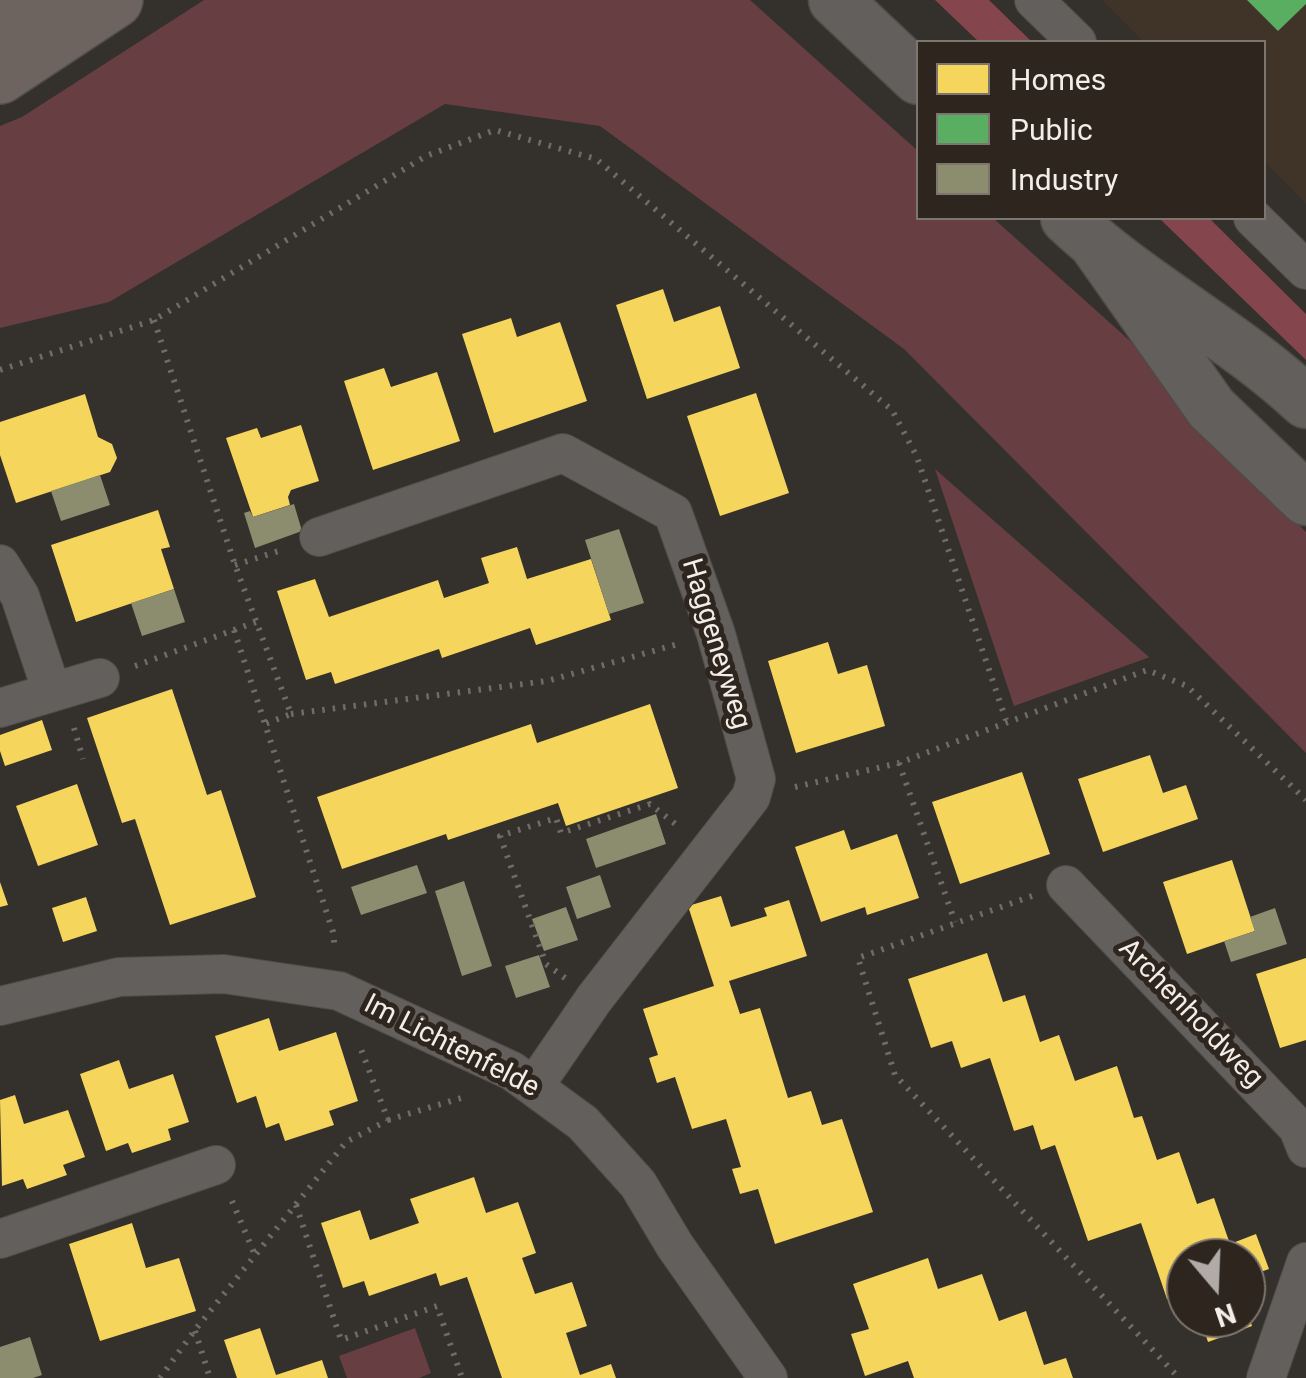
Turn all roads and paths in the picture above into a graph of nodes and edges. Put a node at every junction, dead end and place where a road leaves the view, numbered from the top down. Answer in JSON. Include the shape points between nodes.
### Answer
{"nodes":[{"id":1,"x":54,"y":0,"type":"edge"},
{"id":2,"x":115,"y":0,"type":"edge"},
{"id":3,"x":835,"y":0,"type":"edge"},
{"id":4,"x":1034,"y":0,"type":"edge"},
{"id":5,"x":0,"y":26,"type":"edge"},
{"id":6,"x":1075,"y":40,"type":"edge"},
{"id":7,"x":0,"y":76,"type":"edge"},
{"id":8,"x":916,"y":76,"type":"edge"},
{"id":9,"x":1255,"y":220,"type":"edge"},
{"id":10,"x":1082,"y":232,"type":"edge"},
{"id":11,"x":1306,"y":270,"type":"edge"},
{"id":12,"x":154,"y":320,"type":"junction"},
{"id":13,"x":0,"y":370,"type":"edge"},
{"id":14,"x":1306,"y":402,"type":"edge"},
{"id":15,"x":1306,"y":499,"type":"edge"},
{"id":16,"x":320,"y":537,"type":"joint"},
{"id":17,"x":0,"y":564,"type":"edge"},
{"id":18,"x":236,"y":565,"type":"junction"},
{"id":19,"x":256,"y":622,"type":"junction"},
{"id":20,"x":234,"y":630,"type":"junction"},
{"id":21,"x":716,"y":634,"type":"junction"},
{"id":22,"x":100,"y":678,"type":"joint"},
{"id":23,"x":52,"y":692,"type":"junction"},
{"id":24,"x":0,"y":708,"type":"edge"},
{"id":25,"x":291,"y":714,"type":"junction"},
{"id":26,"x":1006,"y":720,"type":"junction"},
{"id":27,"x":266,"y":724,"type":"junction"},
{"id":28,"x":899,"y":763,"type":"junction"},
{"id":29,"x":751,"y":797,"type":"junction"},
{"id":30,"x":1306,"y":800,"type":"edge"},
{"id":31,"x":708,"y":849,"type":"junction"},
{"id":32,"x":1066,"y":885,"type":"joint"},
{"id":33,"x":955,"y":922,"type":"junction"},
{"id":34,"x":339,"y":991,"type":"junction"},
{"id":35,"x":594,"y":999,"type":"junction"},
{"id":36,"x":0,"y":1006,"type":"edge"},
{"id":37,"x":524,"y":1078,"type":"junction"},
{"id":38,"x":388,"y":1120,"type":"junction"},
{"id":39,"x":1306,"y":1148,"type":"edge"},
{"id":40,"x":216,"y":1165,"type":"joint"},
{"id":41,"x":295,"y":1204,"type":"junction"},
{"id":42,"x":0,"y":1239,"type":"edge"},
{"id":43,"x":255,"y":1255,"type":"junction"},
{"id":44,"x":1306,"y":1262,"type":"edge"},
{"id":45,"x":195,"y":1330,"type":"junction"},
{"id":46,"x":160,"y":1378,"type":"edge"},
{"id":47,"x":210,"y":1378,"type":"edge"},
{"id":48,"x":462,"y":1378,"type":"edge"},
{"id":49,"x":768,"y":1378,"type":"edge"},
{"id":50,"x":1179,"y":1378,"type":"edge"},
{"id":51,"x":1266,"y":1378,"type":"edge"}],
"edges":[{"from":1,"to":5,"type":"highway"},
{"from":2,"to":7,"type":"highway"},
{"from":3,"to":8,"type":"main road"},
{"from":4,"to":6,"type":"street"},
{"from":9,"to":11,"type":"street"},
{"from":10,"to":14,"type":"main road"},
{"from":10,"to":15,"type":"main road","via":[[1210,408]]},
{"from":12,"to":13,"type":"path"},
{"from":12,"to":18,"type":"path"},
{"from":12,"to":26,"type":"path","via":[[426,156],[495,130],[596,159],[892,410],[917,457]]},
{"from":16,"to":18,"type":"path"},
{"from":16,"to":21,"type":"street","name":"Haggeneyweg","via":[[562,453],[672,513]]},
{"from":17,"to":23,"type":"street","via":[[20,596]]},
{"from":18,"to":19,"type":"path"},
{"from":19,"to":20,"type":"path"},
{"from":19,"to":25,"type":"path"},
{"from":20,"to":22,"type":"path"},
{"from":20,"to":27,"type":"path"},
{"from":21,"to":25,"type":"path","via":[[547,681]]},
{"from":21,"to":29,"type":"street","name":"Haggeneyweg","via":[[756,779]]},
{"from":22,"to":23,"type":"street"},
{"from":23,"to":24,"type":"street"},
{"from":25,"to":27,"type":"path"},
{"from":26,"to":28,"type":"path"},
{"from":26,"to":30,"type":"path","via":[[1147,670],[1187,686]]},
{"from":27,"to":34,"type":"path","via":[[333,932]]},
{"from":28,"to":29,"type":"path"},
{"from":28,"to":33,"type":"path"},
{"from":29,"to":31,"type":"street"},
{"from":31,"to":35,"type":"street"},
{"from":31,"to":35,"type":"path","via":[[650,804],[561,834],[556,818],[500,836],[546,964]]},
{"from":32,"to":33,"type":"path"},
{"from":32,"to":39,"type":"street","name":"Archenholdweg","via":[[1298,1128]]},
{"from":33,"to":50,"type":"path","via":[[858,958],[895,1075]]},
{"from":34,"to":36,"type":"street","name":"Im Lichtenfelde","via":[[224,974],[119,977]]},
{"from":34,"to":37,"type":"street","name":"Im Lichtenfelde"},
{"from":34,"to":38,"type":"path"},
{"from":35,"to":37,"type":"street"},
{"from":37,"to":38,"type":"path"},
{"from":37,"to":49,"type":"street","name":"Im Lichtenfelde","via":[[583,1123],[638,1184]]},
{"from":38,"to":41,"type":"path","via":[[346,1142]]},
{"from":40,"to":42,"type":"street"},
{"from":40,"to":43,"type":"path"},
{"from":41,"to":43,"type":"path"},
{"from":41,"to":48,"type":"path","via":[[341,1340],[436,1306]]},
{"from":43,"to":45,"type":"path"},
{"from":44,"to":51,"type":"street"},
{"from":45,"to":46,"type":"path"},
{"from":45,"to":47,"type":"path"}]}
